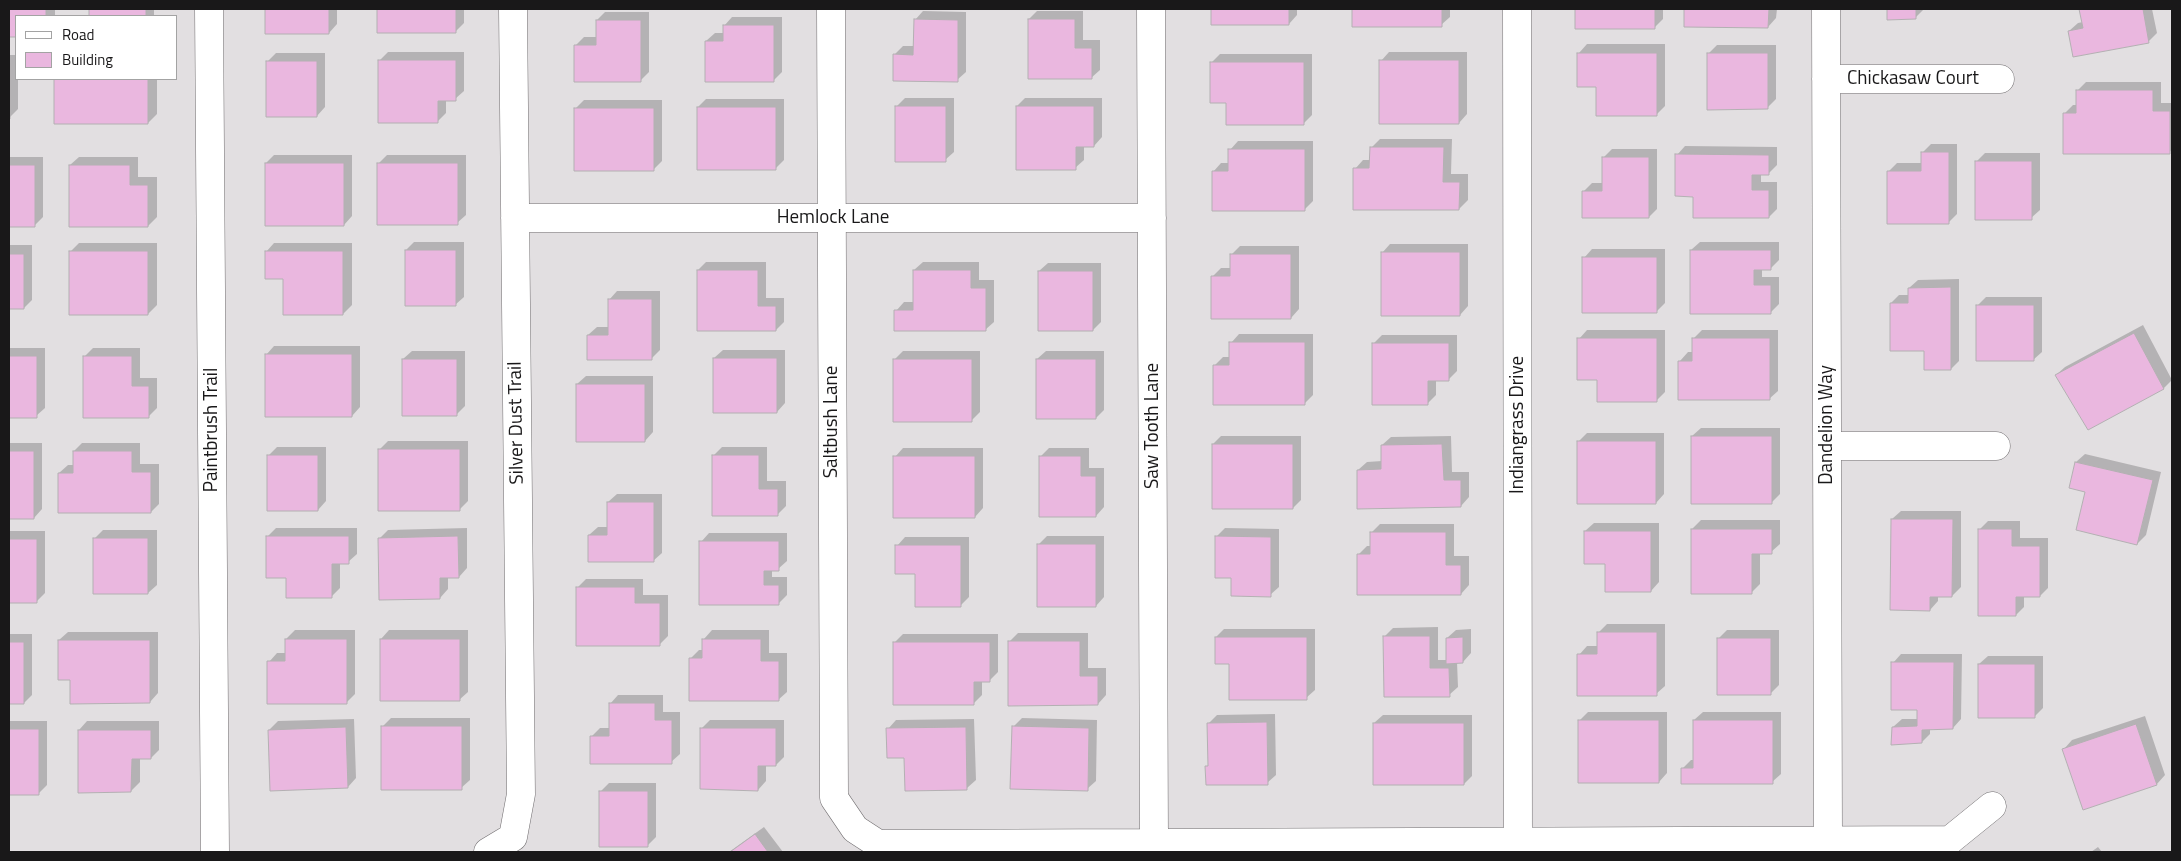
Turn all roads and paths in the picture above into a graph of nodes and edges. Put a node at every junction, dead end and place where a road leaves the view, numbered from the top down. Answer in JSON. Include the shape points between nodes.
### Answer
{"nodes":[{"id":1,"x":209,"y":9,"type":"edge"},
{"id":2,"x":513,"y":9,"type":"edge"},
{"id":3,"x":831,"y":9,"type":"edge"},
{"id":4,"x":1151,"y":9,"type":"edge"},
{"id":5,"x":1517,"y":9,"type":"edge"},
{"id":6,"x":1826,"y":9,"type":"edge"},
{"id":7,"x":1826,"y":79,"type":"junction"},
{"id":8,"x":2000,"y":79,"type":"dead end"},
{"id":9,"x":515,"y":218,"type":"junction"},
{"id":10,"x":832,"y":218,"type":"junction"},
{"id":11,"x":1152,"y":218,"type":"junction"},
{"id":12,"x":1827,"y":446,"type":"junction"},
{"id":13,"x":1996,"y":446,"type":"dead end"},
{"id":14,"x":1992,"y":806,"type":"dead end"},
{"id":15,"x":1828,"y":841,"type":"junction"},
{"id":16,"x":1154,"y":843,"type":"junction"},
{"id":17,"x":1518,"y":849,"type":"edge"},
{"id":18,"x":215,"y":852,"type":"edge"},
{"id":19,"x":488,"y":852,"type":"edge"}],
"edges":[{"from":1,"to":18,"type":"street","name":"Paintbrush Trail"},
{"from":2,"to":9,"type":"street","name":"Silver Dust Trail"},
{"from":3,"to":10,"type":"street","name":"Saltbush Lane"},
{"from":4,"to":11,"type":"street","name":"Saw Tooth Lane"},
{"from":5,"to":17,"type":"street","name":"Indiangrass Drive"},
{"from":6,"to":7,"type":"street","name":"Dandelion Way"},
{"from":7,"to":8,"type":"street","name":"Chickasaw Court"},
{"from":7,"to":12,"type":"street","name":"Dandelion Way"},
{"from":9,"to":10,"type":"street","name":"Hemlock Lane"},
{"from":9,"to":19,"type":"street","name":"Silver Dust Trail","via":[[521,794],[514,836]]},
{"from":10,"to":11,"type":"street","name":"Hemlock Lane"},
{"from":10,"to":16,"type":"street","name":"Saltbush Lane","via":[[834,798],[855,829],[878,844]]},
{"from":11,"to":16,"type":"street","name":"Saw Tooth Lane"},
{"from":12,"to":13,"type":"street"},
{"from":12,"to":15,"type":"street","name":"Dandelion Way"},
{"from":14,"to":15,"type":"street","via":[[1950,840]]},
{"from":15,"to":17,"type":"street"},
{"from":16,"to":17,"type":"street"}]}
